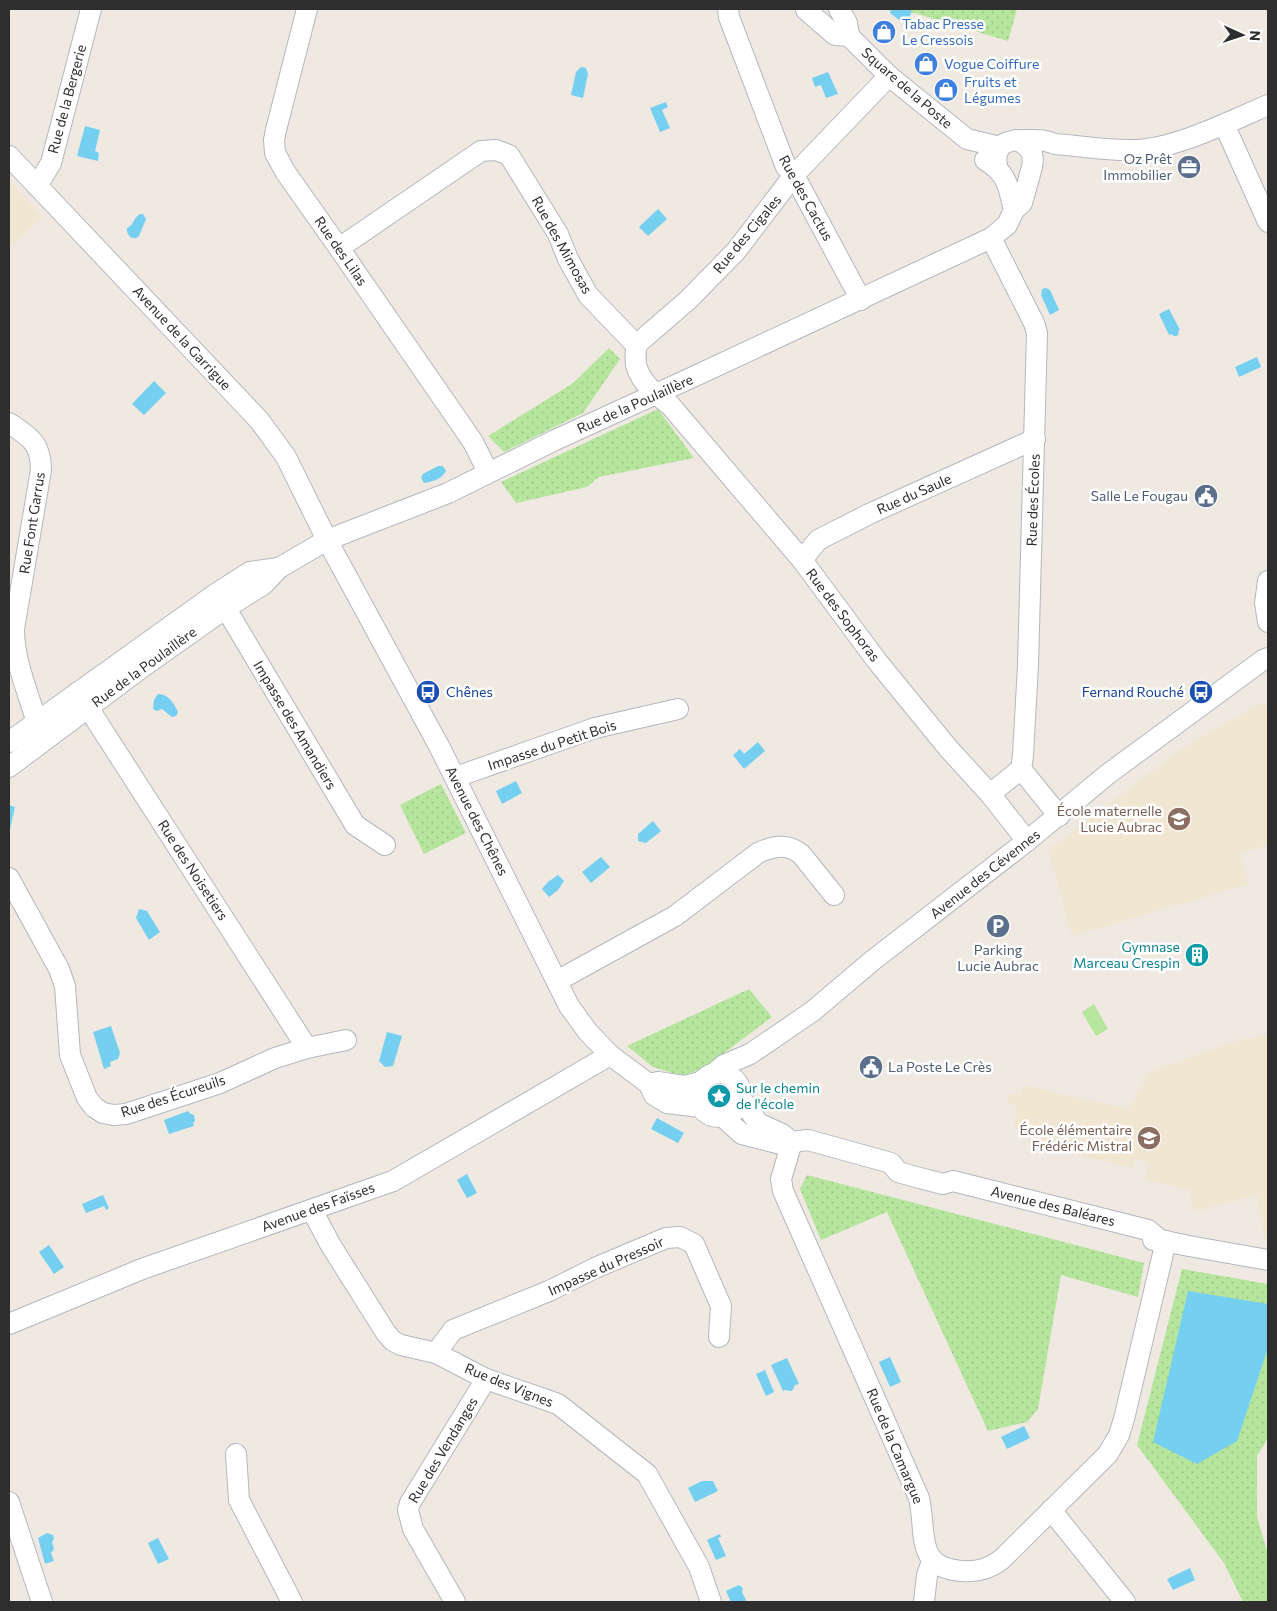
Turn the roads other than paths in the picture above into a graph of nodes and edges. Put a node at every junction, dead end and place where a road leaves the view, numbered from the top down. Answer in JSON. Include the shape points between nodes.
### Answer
{"nodes":[{"id":1,"x":91,"y":9,"type":"edge"},
{"id":2,"x":307,"y":9,"type":"edge"},
{"id":3,"x":728,"y":9,"type":"edge"},
{"id":4,"x":807,"y":9,"type":"edge"},
{"id":5,"x":839,"y":9,"type":"edge"},
{"id":6,"x":849,"y":36,"type":"junction"},
{"id":7,"x":889,"y":76,"type":"junction"},
{"id":8,"x":1268,"y":105,"type":"edge"},
{"id":9,"x":1224,"y":124,"type":"junction"},
{"id":10,"x":967,"y":139,"type":"junction"},
{"id":11,"x":1008,"y":144,"type":"junction"},
{"id":12,"x":1056,"y":144,"type":"junction"},
{"id":13,"x":9,"y":156,"type":"edge"},
{"id":14,"x":1032,"y":164,"type":"junction"},
{"id":15,"x":1001,"y":171,"type":"junction"},
{"id":16,"x":794,"y":176,"type":"junction"},
{"id":17,"x":37,"y":186,"type":"junction"},
{"id":18,"x":1014,"y":210,"type":"junction"},
{"id":19,"x":1268,"y":222,"type":"edge"},
{"id":20,"x":991,"y":238,"type":"junction"},
{"id":21,"x":339,"y":248,"type":"junction"},
{"id":22,"x":861,"y":300,"type":"junction"},
{"id":23,"x":636,"y":345,"type":"junction"},
{"id":24,"x":654,"y":394,"type":"junction"},
{"id":25,"x":9,"y":423,"type":"edge"},
{"id":26,"x":1035,"y":439,"type":"junction"},
{"id":27,"x":488,"y":472,"type":"junction"},
{"id":28,"x":327,"y":540,"type":"junction"},
{"id":29,"x":802,"y":560,"type":"junction"},
{"id":30,"x":1268,"y":581,"type":"edge"},
{"id":31,"x":221,"y":601,"type":"junction"},
{"id":32,"x":1268,"y":622,"type":"edge"},
{"id":33,"x":1268,"y":658,"type":"edge"},
{"id":34,"x":83,"y":700,"type":"junction"},
{"id":35,"x":678,"y":709,"type":"dead end"},
{"id":36,"x":37,"y":723,"type":"junction"},
{"id":37,"x":9,"y":742,"type":"edge"},
{"id":38,"x":9,"y":767,"type":"edge"},
{"id":39,"x":1021,"y":770,"type":"junction"},
{"id":40,"x":456,"y":777,"type":"junction"},
{"id":41,"x":990,"y":794,"type":"junction"},
{"id":42,"x":1058,"y":816,"type":"junction"},
{"id":43,"x":1027,"y":841,"type":"junction"},
{"id":44,"x":386,"y":845,"type":"dead end"},
{"id":45,"x":9,"y":878,"type":"edge"},
{"id":46,"x":834,"y":895,"type":"dead end"},
{"id":47,"x":557,"y":981,"type":"junction"},
{"id":48,"x":346,"y":1040,"type":"dead end"},
{"id":49,"x":307,"y":1048,"type":"junction"},
{"id":50,"x":750,"y":1054,"type":"junction"},
{"id":51,"x":610,"y":1055,"type":"junction"},
{"id":52,"x":707,"y":1078,"type":"junction"},
{"id":53,"x":649,"y":1084,"type":"junction"},
{"id":54,"x":740,"y":1092,"type":"junction"},
{"id":55,"x":700,"y":1106,"type":"junction"},
{"id":56,"x":723,"y":1117,"type":"junction"},
{"id":57,"x":792,"y":1142,"type":"junction"},
{"id":58,"x":312,"y":1210,"type":"junction"},
{"id":59,"x":1163,"y":1240,"type":"junction"},
{"id":60,"x":1268,"y":1260,"type":"edge"},
{"id":61,"x":9,"y":1324,"type":"edge"},
{"id":62,"x":719,"y":1337,"type":"dead end"},
{"id":63,"x":436,"y":1353,"type":"junction"},
{"id":64,"x":486,"y":1379,"type":"junction"},
{"id":65,"x":236,"y":1454,"type":"dead end"},
{"id":66,"x":9,"y":1502,"type":"edge"},
{"id":67,"x":1051,"y":1510,"type":"junction"},
{"id":68,"x":932,"y":1560,"type":"junction"},
{"id":69,"x":42,"y":1602,"type":"edge"},
{"id":70,"x":292,"y":1602,"type":"edge"},
{"id":71,"x":455,"y":1602,"type":"edge"},
{"id":72,"x":711,"y":1602,"type":"edge"},
{"id":73,"x":924,"y":1602,"type":"edge"},
{"id":74,"x":1125,"y":1602,"type":"edge"}],
"edges":[{"from":1,"to":17,"type":"street","name":"Rue de la Bergerie","via":[[50,163]]},
{"from":2,"to":21,"type":"street","name":"Rue des Lilas","via":[[276,130],[275,153]]},
{"from":3,"to":16,"type":"street","name":"Rue des Cactus","via":[[786,166]]},
{"from":4,"to":6,"type":"street","name":"Square de la Poste","via":[[835,35]]},
{"from":5,"to":6,"type":"street","name":"Square de la Poste","via":[[847,22]]},
{"from":6,"to":7,"type":"street","name":"Square de la Poste"},
{"from":7,"to":10,"type":"street","name":"Square de la Poste"},
{"from":7,"to":16,"type":"street","name":"Rue des Cigales"},
{"from":8,"to":9,"type":"street","name":"Square de la Poste"},
{"from":9,"to":12,"type":"street","name":"Square de la Poste","via":[[1150,149]]},
{"from":9,"to":19,"type":"street"},
{"from":10,"to":11,"type":"street","name":"Square de la Poste","via":[[982,144]]},
{"from":10,"to":15,"type":"street","name":"Square de la Poste","via":[[970,148]]},
{"from":11,"to":12,"type":"street","name":"Square de la Poste","via":[[1046,140]]},
{"from":11,"to":14,"type":"street","via":[[1025,144],[1032,151]]},
{"from":11,"to":15,"type":"street","via":[[995,156]]},
{"from":12,"to":14,"type":"street"},
{"from":13,"to":17,"type":"street","name":"Avenue de la Garrigue"},
{"from":14,"to":15,"type":"street","via":[[1020,178],[1012,178]]},
{"from":14,"to":18,"type":"street","via":[[1022,204]]},
{"from":15,"to":18,"type":"street"},
{"from":16,"to":22,"type":"street","name":"Rue des Cactus"},
{"from":16,"to":23,"type":"street","name":"Rue des Cigales","via":[[736,252]]},
{"from":17,"to":28,"type":"street","name":"Avenue de la Garrigue","via":[[259,420],[286,457]]},
{"from":18,"to":20,"type":"street","via":[[1006,225]]},
{"from":20,"to":22,"type":"street","name":"Rue de la Poulaillère"},
{"from":20,"to":26,"type":"street","name":"Rue des Écoles","via":[[1038,333]]},
{"from":21,"to":23,"type":"street","name":"Rue des Mimosas","via":[[481,151],[496,150],[509,155],[558,234],[588,295]]},
{"from":21,"to":27,"type":"street","name":"Rue des Lilas","via":[[473,442]]},
{"from":22,"to":24,"type":"street","name":"Rue de la Poulaillère"},
{"from":23,"to":24,"type":"street","via":[[636,364],[640,375]]},
{"from":24,"to":27,"type":"street","name":"Rue de la Poulaillère"},
{"from":24,"to":29,"type":"street","name":"Rue des Sophoras","via":[[670,405]]},
{"from":25,"to":36,"type":"street","name":"Rue Font Garrus","via":[[34,442],[41,460],[14,629],[18,658]]},
{"from":26,"to":29,"type":"street","name":"Rue du Saule","via":[[818,540]]},
{"from":26,"to":39,"type":"street","name":"Rue des Écoles","via":[[1028,665]]},
{"from":27,"to":28,"type":"street","name":"Rue de la Poulaillère","via":[[448,493]]},
{"from":28,"to":31,"type":"street","name":"Rue de la Poulaillère","via":[[279,568],[250,572]]},
{"from":28,"to":40,"type":"street","name":"Avenue des Chênes"},
{"from":29,"to":41,"type":"street","name":"Rue des Sophoras","via":[[877,661]]},
{"from":30,"to":32,"type":"street","via":[[1265,603]]},
{"from":31,"to":34,"type":"street","name":"Rue de la Poulaillère","via":[[144,666]]},
{"from":31,"to":44,"type":"street","name":"Impasse des Amandiers","via":[[355,825]]},
{"from":33,"to":42,"type":"street","name":"Avenue des Cévennes","via":[[1108,774]]},
{"from":34,"to":36,"type":"street","name":"Rue de la Poulaillère"},
{"from":34,"to":38,"type":"street","name":"Rue de la Poulaillère"},
{"from":34,"to":49,"type":"street","name":"Rue des Noisetiers"},
{"from":35,"to":40,"type":"street","name":"Impasse du Petit Bois","via":[[595,728]]},
{"from":36,"to":37,"type":"street","name":"Rue de la Poulaillère"},
{"from":39,"to":41,"type":"street"},
{"from":39,"to":42,"type":"street"},
{"from":40,"to":47,"type":"street","name":"Avenue des Chênes"},
{"from":41,"to":43,"type":"street","name":"Rue des Sophoras"},
{"from":42,"to":43,"type":"street","name":"Avenue des Cévennes"},
{"from":43,"to":50,"type":"street","name":"Avenue des Cévennes","via":[[813,1011]]},
{"from":45,"to":49,"type":"street","name":"Rue des Écureuils","via":[[59,969],[65,986],[70,1055],[87,1098],[103,1113],[126,1114],[220,1083],[274,1058]]},
{"from":46,"to":47,"type":"street","via":[[801,854],[787,847],[769,848],[674,916]]},
{"from":47,"to":51,"type":"street","name":"Avenue des Chênes","via":[[569,1006]]},
{"from":48,"to":49,"type":"street","name":"Rue des Écureuils"},
{"from":50,"to":52,"type":"street","name":"Avenue des Cévennes","via":[[724,1065]]},
{"from":50,"to":54,"type":"street"},
{"from":51,"to":53,"type":"street","name":"Avenue des Chênes"},
{"from":51,"to":58,"type":"street","name":"Avenue des Faïsses","via":[[393,1181]]},
{"from":52,"to":53,"type":"street","via":[[684,1086],[658,1082]]},
{"from":52,"to":54,"type":"street","via":[[731,1076]]},
{"from":52,"to":55,"type":"street","via":[[697,1094]]},
{"from":53,"to":55,"type":"street","name":"Avenue des Chênes","via":[[654,1095],[667,1103]]},
{"from":54,"to":56,"type":"street","via":[[735,1110]]},
{"from":54,"to":57,"type":"street","via":[[758,1123]]},
{"from":55,"to":56,"type":"street","via":[[710,1115]]},
{"from":56,"to":57,"type":"street","name":"Avenue des Baléares","via":[[742,1134],[780,1144]]},
{"from":57,"to":59,"type":"street","name":"Avenue des Baléares","via":[[808,1140],[824,1144],[892,1163],[898,1172],[943,1184],[953,1181],[1103,1218],[1148,1230]]},
{"from":57,"to":68,"type":"street","name":"Rue de la Camargue","via":[[781,1179],[783,1191],[919,1498],[923,1537]]},
{"from":58,"to":61,"type":"street","name":"Avenue des Faïsses","via":[[142,1269]]},
{"from":58,"to":63,"type":"street","name":"Rue des Vignes","via":[[386,1333],[401,1345]]},
{"from":59,"to":60,"type":"street","name":"Avenue des Baléares"},
{"from":59,"to":67,"type":"street","via":[[1119,1435],[1108,1454]]},
{"from":62,"to":63,"type":"street","name":"Impasse du Pressoir","via":[[721,1306],[694,1244],[680,1237],[666,1238],[454,1330]]},
{"from":63,"to":64,"type":"street","name":"Rue des Vignes"},
{"from":64,"to":71,"type":"street","name":"Rue des Vendanges","via":[[408,1510],[414,1529]]},
{"from":64,"to":72,"type":"street","name":"Rue des Vignes","via":[[558,1404],[647,1474],[699,1567]]},
{"from":65,"to":70,"type":"street","via":[[239,1500]]},
{"from":66,"to":69,"type":"street"},
{"from":67,"to":68,"type":"street","via":[[993,1566],[970,1572],[944,1568]]},
{"from":67,"to":74,"type":"street"},
{"from":68,"to":73,"type":"street"}]}
